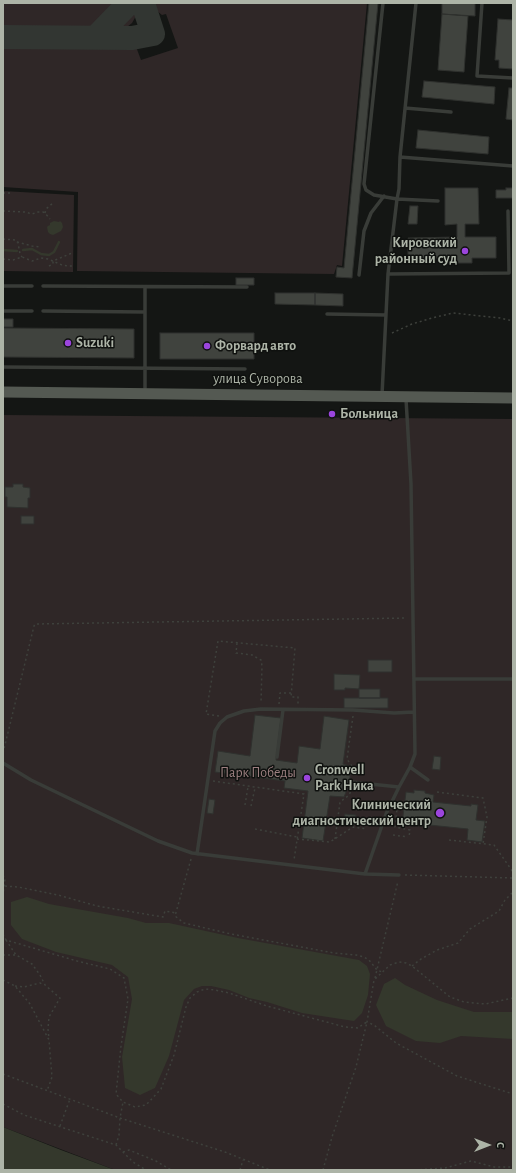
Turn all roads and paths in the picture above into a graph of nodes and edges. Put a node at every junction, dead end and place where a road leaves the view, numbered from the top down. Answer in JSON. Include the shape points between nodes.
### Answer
{"nodes":[{"id":1,"x":382,"y":3,"type":"edge"},
{"id":2,"x":416,"y":3,"type":"edge"},
{"id":3,"x":482,"y":3,"type":"edge"},
{"id":4,"x":513,"y":78,"type":"edge"},
{"id":5,"x":405,"y":108,"type":"junction"},
{"id":6,"x":451,"y":112,"type":"dead end"},
{"id":7,"x":400,"y":157,"type":"junction"},
{"id":8,"x":513,"y":166,"type":"edge"},
{"id":9,"x":3,"y":193,"type":"edge"},
{"id":10,"x":13,"y":193,"type":"dead end"},
{"id":11,"x":384,"y":196,"type":"junction"},
{"id":12,"x":397,"y":199,"type":"junction"},
{"id":13,"x":438,"y":201,"type":"dead end"},
{"id":14,"x":53,"y":203,"type":"dead end"},
{"id":15,"x":3,"y":211,"type":"edge"},
{"id":16,"x":508,"y":211,"type":"dead end"},
{"id":17,"x":45,"y":213,"type":"junction"},
{"id":18,"x":50,"y":219,"type":"dead end"},
{"id":19,"x":3,"y":239,"type":"edge"},
{"id":20,"x":17,"y":242,"type":"junction"},
{"id":21,"x":41,"y":247,"type":"dead end"},
{"id":22,"x":72,"y":253,"type":"dead end"},
{"id":23,"x":22,"y":257,"type":"junction"},
{"id":24,"x":3,"y":258,"type":"edge"},
{"id":25,"x":53,"y":261,"type":"junction"},
{"id":26,"x":49,"y":266,"type":"dead end"},
{"id":27,"x":72,"y":266,"type":"dead end"},
{"id":28,"x":388,"y":274,"type":"junction"},
{"id":29,"x":359,"y":275,"type":"dead end"},
{"id":30,"x":3,"y":286,"type":"edge"},
{"id":31,"x":32,"y":286,"type":"dead end"},
{"id":32,"x":43,"y":286,"type":"dead end"},
{"id":33,"x":145,"y":287,"type":"junction"},
{"id":34,"x":247,"y":287,"type":"dead end"},
{"id":35,"x":3,"y":311,"type":"edge"},
{"id":36,"x":32,"y":311,"type":"dead end"},
{"id":37,"x":43,"y":311,"type":"dead end"},
{"id":38,"x":145,"y":312,"type":"junction"},
{"id":39,"x":327,"y":314,"type":"dead end"},
{"id":40,"x":386,"y":314,"type":"junction"},
{"id":41,"x":513,"y":321,"type":"edge"},
{"id":42,"x":385,"y":336,"type":"junction"},
{"id":43,"x":3,"y":367,"type":"edge"},
{"id":44,"x":145,"y":368,"type":"junction"},
{"id":45,"x":245,"y":368,"type":"dead end"},
{"id":46,"x":3,"y":392,"type":"edge"},
{"id":47,"x":145,"y":393,"type":"junction"},
{"id":48,"x":382,"y":396,"type":"junction"},
{"id":49,"x":406,"y":396,"type":"junction"},
{"id":50,"x":513,"y":398,"type":"edge"},
{"id":51,"x":413,"y":618,"type":"junction"},
{"id":52,"x":237,"y":643,"type":"junction"},
{"id":53,"x":414,"y":679,"type":"junction"},
{"id":54,"x":513,"y":679,"type":"edge"},
{"id":55,"x":291,"y":693,"type":"junction"},
{"id":56,"x":261,"y":709,"type":"junction"},
{"id":57,"x":281,"y":710,"type":"junction"},
{"id":58,"x":298,"y":710,"type":"junction"},
{"id":59,"x":354,"y":710,"type":"junction"},
{"id":60,"x":414,"y":712,"type":"junction"},
{"id":61,"x":227,"y":717,"type":"junction"},
{"id":62,"x":3,"y":753,"type":"edge"},
{"id":63,"x":277,"y":757,"type":"dead end"},
{"id":64,"x":3,"y":763,"type":"edge"},
{"id":65,"x":410,"y":767,"type":"junction"},
{"id":66,"x":207,"y":780,"type":"junction"},
{"id":67,"x":428,"y":780,"type":"dead end"},
{"id":68,"x":353,"y":782,"type":"junction"},
{"id":69,"x":248,"y":786,"type":"junction"},
{"id":70,"x":255,"y":787,"type":"junction"},
{"id":71,"x":399,"y":787,"type":"junction"},
{"id":72,"x":437,"y":792,"type":"dead end"},
{"id":73,"x":402,"y":796,"type":"dead end"},
{"id":74,"x":245,"y":804,"type":"dead end"},
{"id":75,"x":251,"y":806,"type":"dead end"},
{"id":76,"x":255,"y":829,"type":"dead end"},
{"id":77,"x":367,"y":829,"type":"dead end"},
{"id":78,"x":393,"y":835,"type":"dead end"},
{"id":79,"x":297,"y":838,"type":"junction"},
{"id":80,"x":335,"y":839,"type":"junction"},
{"id":81,"x":449,"y":840,"type":"dead end"},
{"id":82,"x":484,"y":844,"type":"junction"},
{"id":83,"x":194,"y":853,"type":"junction"},
{"id":84,"x":293,"y":865,"type":"junction"},
{"id":85,"x":513,"y":872,"type":"edge"},
{"id":86,"x":364,"y":874,"type":"junction"},
{"id":87,"x":3,"y":875,"type":"edge"},
{"id":88,"x":399,"y":875,"type":"junction"},
{"id":89,"x":513,"y":878,"type":"edge"},
{"id":90,"x":5,"y":886,"type":"junction"},
{"id":91,"x":513,"y":892,"type":"edge"},
{"id":92,"x":3,"y":895,"type":"edge"},
{"id":93,"x":176,"y":913,"type":"junction"},
{"id":94,"x":3,"y":934,"type":"edge"},
{"id":95,"x":6,"y":940,"type":"junction"},
{"id":96,"x":3,"y":955,"type":"edge"},
{"id":97,"x":16,"y":955,"type":"junction"},
{"id":98,"x":412,"y":966,"type":"junction"},
{"id":99,"x":377,"y":970,"type":"junction"},
{"id":100,"x":382,"y":972,"type":"junction"},
{"id":101,"x":3,"y":980,"type":"edge"},
{"id":102,"x":374,"y":980,"type":"junction"},
{"id":103,"x":45,"y":985,"type":"junction"},
{"id":104,"x":15,"y":986,"type":"junction"},
{"id":105,"x":513,"y":998,"type":"edge"},
{"id":106,"x":367,"y":1022,"type":"junction"},
{"id":107,"x":49,"y":1040,"type":"junction"},
{"id":108,"x":3,"y":1074,"type":"edge"},
{"id":109,"x":47,"y":1091,"type":"junction"},
{"id":110,"x":513,"y":1094,"type":"edge"},
{"id":111,"x":70,"y":1099,"type":"junction"},
{"id":112,"x":123,"y":1102,"type":"junction"},
{"id":113,"x":3,"y":1104,"type":"edge"},
{"id":114,"x":120,"y":1118,"type":"junction"},
{"id":115,"x":60,"y":1126,"type":"junction"},
{"id":116,"x":116,"y":1145,"type":"junction"},
{"id":117,"x":123,"y":1152,"type":"junction"},
{"id":118,"x":243,"y":1160,"type":"junction"},
{"id":119,"x":513,"y":1167,"type":"edge"},
{"id":120,"x":146,"y":1170,"type":"edge"},
{"id":121,"x":171,"y":1170,"type":"edge"},
{"id":122,"x":240,"y":1170,"type":"edge"},
{"id":123,"x":270,"y":1170,"type":"edge"},
{"id":124,"x":323,"y":1170,"type":"edge"},
{"id":125,"x":415,"y":1170,"type":"edge"}],
"edges":[{"from":1,"to":11,"type":"lane","via":[[364,184],[366,190],[374,195]]},
{"from":2,"to":5,"type":"lane"},
{"from":3,"to":4,"type":"lane","via":[[477,76]]},
{"from":5,"to":6,"type":"lane"},
{"from":5,"to":7,"type":"lane"},
{"from":7,"to":8,"type":"lane"},
{"from":7,"to":12,"type":"lane"},
{"from":9,"to":10,"type":"path"},
{"from":11,"to":12,"type":"lane"},
{"from":11,"to":29,"type":"lane","via":[[371,213],[364,231]]},
{"from":12,"to":13,"type":"lane"},
{"from":12,"to":28,"type":"lane"},
{"from":14,"to":17,"type":"path"},
{"from":15,"to":17,"type":"path"},
{"from":16,"to":28,"type":"lane","via":[[508,273]]},
{"from":17,"to":18,"type":"path"},
{"from":19,"to":20,"type":"path"},
{"from":20,"to":21,"type":"path"},
{"from":20,"to":23,"type":"path"},
{"from":22,"to":25,"type":"path"},
{"from":23,"to":24,"type":"path","via":[[13,260]]},
{"from":23,"to":25,"type":"path","via":[[32,261],[41,258]]},
{"from":25,"to":26,"type":"path"},
{"from":25,"to":27,"type":"path"},
{"from":28,"to":40,"type":"lane"},
{"from":30,"to":31,"type":"lane"},
{"from":32,"to":33,"type":"lane"},
{"from":33,"to":34,"type":"lane"},
{"from":33,"to":38,"type":"lane"},
{"from":35,"to":36,"type":"lane"},
{"from":37,"to":38,"type":"lane"},
{"from":38,"to":44,"type":"lane"},
{"from":39,"to":40,"type":"lane"},
{"from":40,"to":42,"type":"lane"},
{"from":41,"to":42,"type":"path","via":[[453,313],[412,324]]},
{"from":42,"to":48,"type":"lane"},
{"from":43,"to":44,"type":"lane"},
{"from":44,"to":45,"type":"lane"},
{"from":44,"to":47,"type":"lane"},
{"from":46,"to":47,"type":"main road","name":"улица Суворова"},
{"from":47,"to":48,"type":"main road","name":"улица Суворова"},
{"from":48,"to":49,"type":"main road","name":"улица Суворова"},
{"from":49,"to":50,"type":"main road","name":"улица Суворова"},
{"from":49,"to":51,"type":"lane","via":[[411,484]]},
{"from":51,"to":53,"type":"lane"},
{"from":51,"to":62,"type":"path","via":[[35,624]]},
{"from":52,"to":55,"type":"path","via":[[295,648]]},
{"from":52,"to":56,"type":"path","via":[[236,652],[252,655],[261,660]]},
{"from":52,"to":61,"type":"path","via":[[218,641],[206,714]]},
{"from":53,"to":54,"type":"lane"},
{"from":53,"to":60,"type":"lane"},
{"from":55,"to":57,"type":"path","via":[[280,693]]},
{"from":55,"to":58,"type":"path","via":[[291,697],[298,697]]},
{"from":56,"to":57,"type":"lane"},
{"from":56,"to":61,"type":"lane"},
{"from":57,"to":58,"type":"lane"},
{"from":57,"to":63,"type":"lane"},
{"from":58,"to":59,"type":"lane"},
{"from":59,"to":60,"type":"lane"},
{"from":59,"to":68,"type":"path","via":[[347,759],[354,768]]},
{"from":60,"to":65,"type":"lane","via":[[415,754]]},
{"from":61,"to":66,"type":"lane","via":[[215,731]]},
{"from":64,"to":83,"type":"lane","via":[[31,780],[158,841]]},
{"from":65,"to":67,"type":"lane"},
{"from":65,"to":71,"type":"lane"},
{"from":66,"to":69,"type":"path"},
{"from":66,"to":83,"type":"lane"},
{"from":68,"to":71,"type":"lane"},
{"from":68,"to":80,"type":"path","via":[[352,790],[340,802]]},
{"from":69,"to":70,"type":"path"},
{"from":69,"to":74,"type":"path"},
{"from":70,"to":75,"type":"path"},
{"from":70,"to":79,"type":"path","via":[[304,794]]},
{"from":71,"to":86,"type":"lane"},
{"from":72,"to":82,"type":"path","via":[[483,798],[486,817]]},
{"from":73,"to":78,"type":"path","via":[[397,808],[395,828],[410,830],[409,837]]},
{"from":76,"to":79,"type":"path"},
{"from":77,"to":80,"type":"path","via":[[353,827]]},
{"from":79,"to":80,"type":"path","via":[[330,842]]},
{"from":79,"to":84,"type":"path"},
{"from":81,"to":82,"type":"path"},
{"from":82,"to":85,"type":"path","via":[[494,845]]},
{"from":83,"to":84,"type":"lane"},
{"from":83,"to":93,"type":"path"},
{"from":84,"to":86,"type":"lane"},
{"from":86,"to":88,"type":"lane"},
{"from":87,"to":90,"type":"path"},
{"from":88,"to":89,"type":"path"},
{"from":88,"to":99,"type":"path"},
{"from":90,"to":92,"type":"path"},
{"from":90,"to":93,"type":"path","via":[[18,886],[97,906],[163,917],[165,911]]},
{"from":91,"to":98,"type":"path","via":[[499,911],[470,929],[458,943],[437,950]]},
{"from":93,"to":99,"type":"path","via":[[175,916],[184,923],[364,957],[370,960]]},
{"from":94,"to":95,"type":"path"},
{"from":95,"to":97,"type":"path"},
{"from":95,"to":112,"type":"path","via":[[110,969],[124,978],[128,999],[116,1094]]},
{"from":96,"to":97,"type":"path"},
{"from":97,"to":103,"type":"path","via":[[32,964]]},
{"from":98,"to":100,"type":"path","via":[[399,962],[390,964]]},
{"from":98,"to":105,"type":"path","via":[[444,993],[464,1002],[485,1004]]},
{"from":99,"to":100,"type":"path"},
{"from":99,"to":102,"type":"path"},
{"from":100,"to":102,"type":"path"},
{"from":101,"to":104,"type":"path"},
{"from":102,"to":106,"type":"path"},
{"from":103,"to":104,"type":"path","via":[[40,983],[24,987]]},
{"from":103,"to":107,"type":"path","via":[[60,998],[49,1017]]},
{"from":104,"to":107,"type":"path","via":[[30,1004]]},
{"from":106,"to":110,"type":"path","via":[[396,1043],[457,1076]]},
{"from":106,"to":112,"type":"path","via":[[358,1028],[345,1027],[229,993],[215,990],[197,992],[190,998],[186,1007],[174,1055],[161,1089],[146,1105],[135,1107]]},
{"from":106,"to":124,"type":"path","via":[[356,1067]]},
{"from":107,"to":109,"type":"path","via":[[52,1077]]},
{"from":108,"to":109,"type":"path"},
{"from":109,"to":111,"type":"path"},
{"from":111,"to":114,"type":"path"},
{"from":111,"to":115,"type":"path"},
{"from":112,"to":114,"type":"path"},
{"from":113,"to":115,"type":"path","via":[[24,1115]]},
{"from":114,"to":116,"type":"path"},
{"from":114,"to":118,"type":"path"},
{"from":115,"to":116,"type":"path"},
{"from":116,"to":117,"type":"path"},
{"from":117,"to":120,"type":"path"},
{"from":117,"to":121,"type":"path","via":[[129,1150]]},
{"from":118,"to":122,"type":"path"},
{"from":118,"to":123,"type":"path"},
{"from":119,"to":125,"type":"path","via":[[494,1167],[471,1161],[445,1168]]}]}
